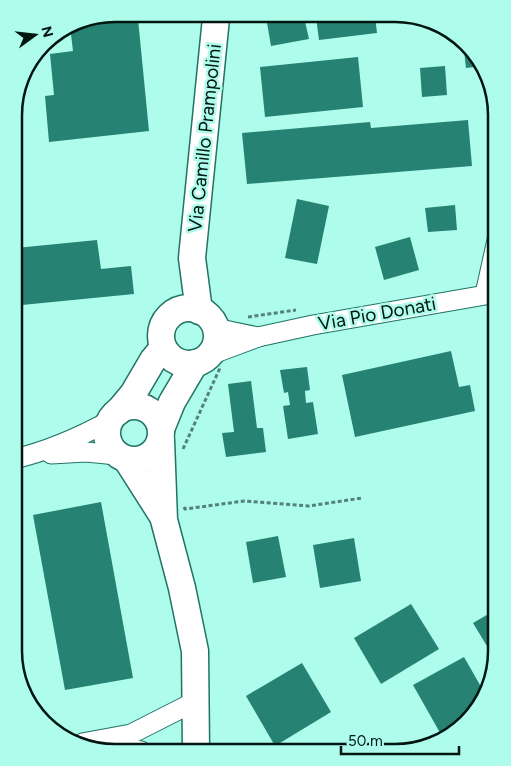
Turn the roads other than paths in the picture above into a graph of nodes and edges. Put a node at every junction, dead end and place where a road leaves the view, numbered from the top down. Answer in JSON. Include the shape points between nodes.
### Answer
{"nodes":[{"id":1,"x":216,"y":22,"type":"edge"},
{"id":2,"x":488,"y":294,"type":"edge"},
{"id":3,"x":197,"y":317,"type":"junction"},
{"id":4,"x":258,"y":336,"type":"junction"},
{"id":5,"x":163,"y":348,"type":"junction"},
{"id":6,"x":209,"y":360,"type":"junction"},
{"id":7,"x":114,"y":416,"type":"junction"},
{"id":8,"x":167,"y":442,"type":"junction"},
{"id":9,"x":32,"y":455,"type":"junction"},
{"id":10,"x":22,"y":457,"type":"edge"},
{"id":11,"x":122,"y":457,"type":"junction"},
{"id":12,"x":172,"y":510,"type":"junction"},
{"id":13,"x":196,"y":700,"type":"junction"},
{"id":14,"x":95,"y":741,"type":"edge"},
{"id":15,"x":196,"y":744,"type":"edge"}],
"edges":[{"from":1,"to":3,"type":"main road","name":"Via Camillo Prampolini","via":[[192,258]]},
{"from":2,"to":4,"type":"street","name":"Via Pio Donati"},
{"from":3,"to":4,"type":"street","name":"Via Pio Donati"},
{"from":3,"to":5,"type":"main road","via":[[168,318],[162,329]]},
{"from":3,"to":6,"type":"main road","via":[[216,342]]},
{"from":4,"to":6,"type":"street","name":"Via Pio Donati"},
{"from":5,"to":6,"type":"main road","via":[[168,356],[186,364]]},
{"from":5,"to":7,"type":"main road","via":[[133,394]]},
{"from":6,"to":8,"type":"main road","via":[[172,402]]},
{"from":7,"to":8,"type":"main road","via":[[128,407],[145,408],[154,414]]},
{"from":7,"to":9,"type":"street","via":[[81,436]]},
{"from":7,"to":11,"type":"main road","via":[[107,429],[108,438],[111,447]]},
{"from":8,"to":11,"type":"main road","via":[[141,460]]},
{"from":8,"to":12,"type":"main road"},
{"from":9,"to":10,"type":"street"},
{"from":9,"to":11,"type":"street","via":[[86,452]]},
{"from":11,"to":12,"type":"main road"},
{"from":12,"to":13,"type":"main road","via":[[182,588],[195,651]]},
{"from":13,"to":14,"type":"street","via":[[131,734]]},
{"from":13,"to":15,"type":"main road"}]}
